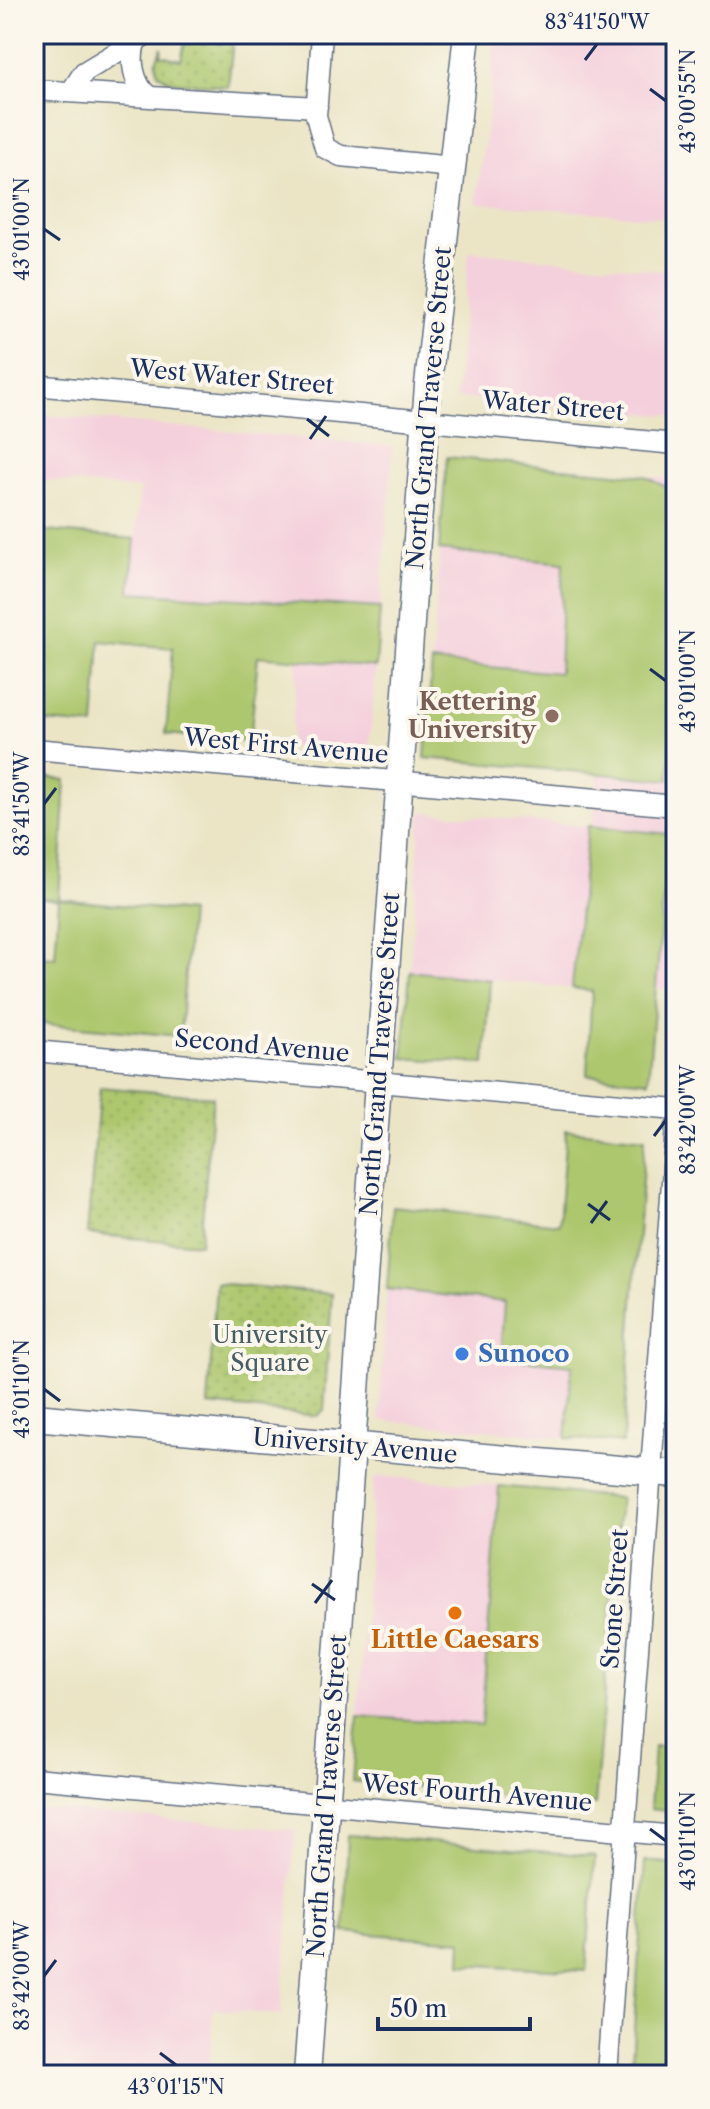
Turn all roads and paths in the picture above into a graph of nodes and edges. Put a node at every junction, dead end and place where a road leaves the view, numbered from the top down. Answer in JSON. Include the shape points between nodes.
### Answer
{"nodes":[{"id":1,"x":322,"y":34,"type":"edge"},
{"id":2,"x":467,"y":34,"type":"edge"},
{"id":3,"x":142,"y":37,"type":"edge"},
{"id":4,"x":34,"y":90,"type":"edge"},
{"id":5,"x":71,"y":92,"type":"junction"},
{"id":6,"x":150,"y":97,"type":"junction"},
{"id":7,"x":317,"y":107,"type":"junction"},
{"id":8,"x":453,"y":167,"type":"junction"},
{"id":9,"x":34,"y":385,"type":"edge"},
{"id":10,"x":426,"y":421,"type":"junction"},
{"id":11,"x":676,"y":444,"type":"edge"},
{"id":12,"x":34,"y":749,"type":"edge"},
{"id":13,"x":401,"y":782,"type":"junction"},
{"id":14,"x":676,"y":806,"type":"edge"},
{"id":15,"x":34,"y":1051,"type":"edge"},
{"id":16,"x":378,"y":1083,"type":"junction"},
{"id":17,"x":676,"y":1109,"type":"edge"},
{"id":18,"x":676,"y":1127,"type":"edge"},
{"id":19,"x":34,"y":1417,"type":"edge"},
{"id":20,"x":352,"y":1446,"type":"junction"},
{"id":21,"x":663,"y":1473,"type":"edge"},
{"id":22,"x":34,"y":1778,"type":"edge"},
{"id":23,"x":327,"y":1805,"type":"junction"},
{"id":24,"x":625,"y":1832,"type":"junction"},
{"id":25,"x":676,"y":1836,"type":"edge"},
{"id":26,"x":307,"y":2075,"type":"edge"},
{"id":27,"x":607,"y":2075,"type":"edge"}],
"edges":[{"from":1,"to":7,"type":"street"},
{"from":2,"to":8,"type":"street","name":"North Grand Traverse Street"},
{"from":3,"to":5,"type":"street","via":[[84,72]]},
{"from":3,"to":6,"type":"street","via":[[133,64]]},
{"from":4,"to":5,"type":"street"},
{"from":5,"to":6,"type":"street"},
{"from":6,"to":7,"type":"street"},
{"from":7,"to":8,"type":"street","via":[[320,141],[334,154]]},
{"from":8,"to":10,"type":"street","name":"North Grand Traverse Street"},
{"from":9,"to":10,"type":"street","name":"West Water Street"},
{"from":10,"to":11,"type":"street","name":"Water Street"},
{"from":10,"to":13,"type":"street","name":"North Grand Traverse Street"},
{"from":12,"to":13,"type":"street","name":"West First Avenue"},
{"from":13,"to":14,"type":"street","name":"West First Avenue"},
{"from":13,"to":16,"type":"street","name":"North Grand Traverse Street"},
{"from":15,"to":16,"type":"street","name":"Second Avenue"},
{"from":16,"to":17,"type":"street","name":"Second Avenue"},
{"from":16,"to":20,"type":"street","name":"North Grand Traverse Street"},
{"from":18,"to":21,"type":"street","name":"Stone Street"},
{"from":19,"to":20,"type":"street","name":"University Avenue"},
{"from":20,"to":21,"type":"street","name":"University Avenue"},
{"from":20,"to":23,"type":"street","name":"North Grand Traverse Street"},
{"from":21,"to":24,"type":"street","name":"Stone Street"},
{"from":22,"to":23,"type":"street","name":"West Fourth Avenue"},
{"from":23,"to":24,"type":"street","name":"West Fourth Avenue"},
{"from":23,"to":26,"type":"street","name":"North Grand Traverse Street"},
{"from":24,"to":25,"type":"street","name":"West Fourth Avenue"},
{"from":24,"to":27,"type":"street","name":"Stone Street"}]}
